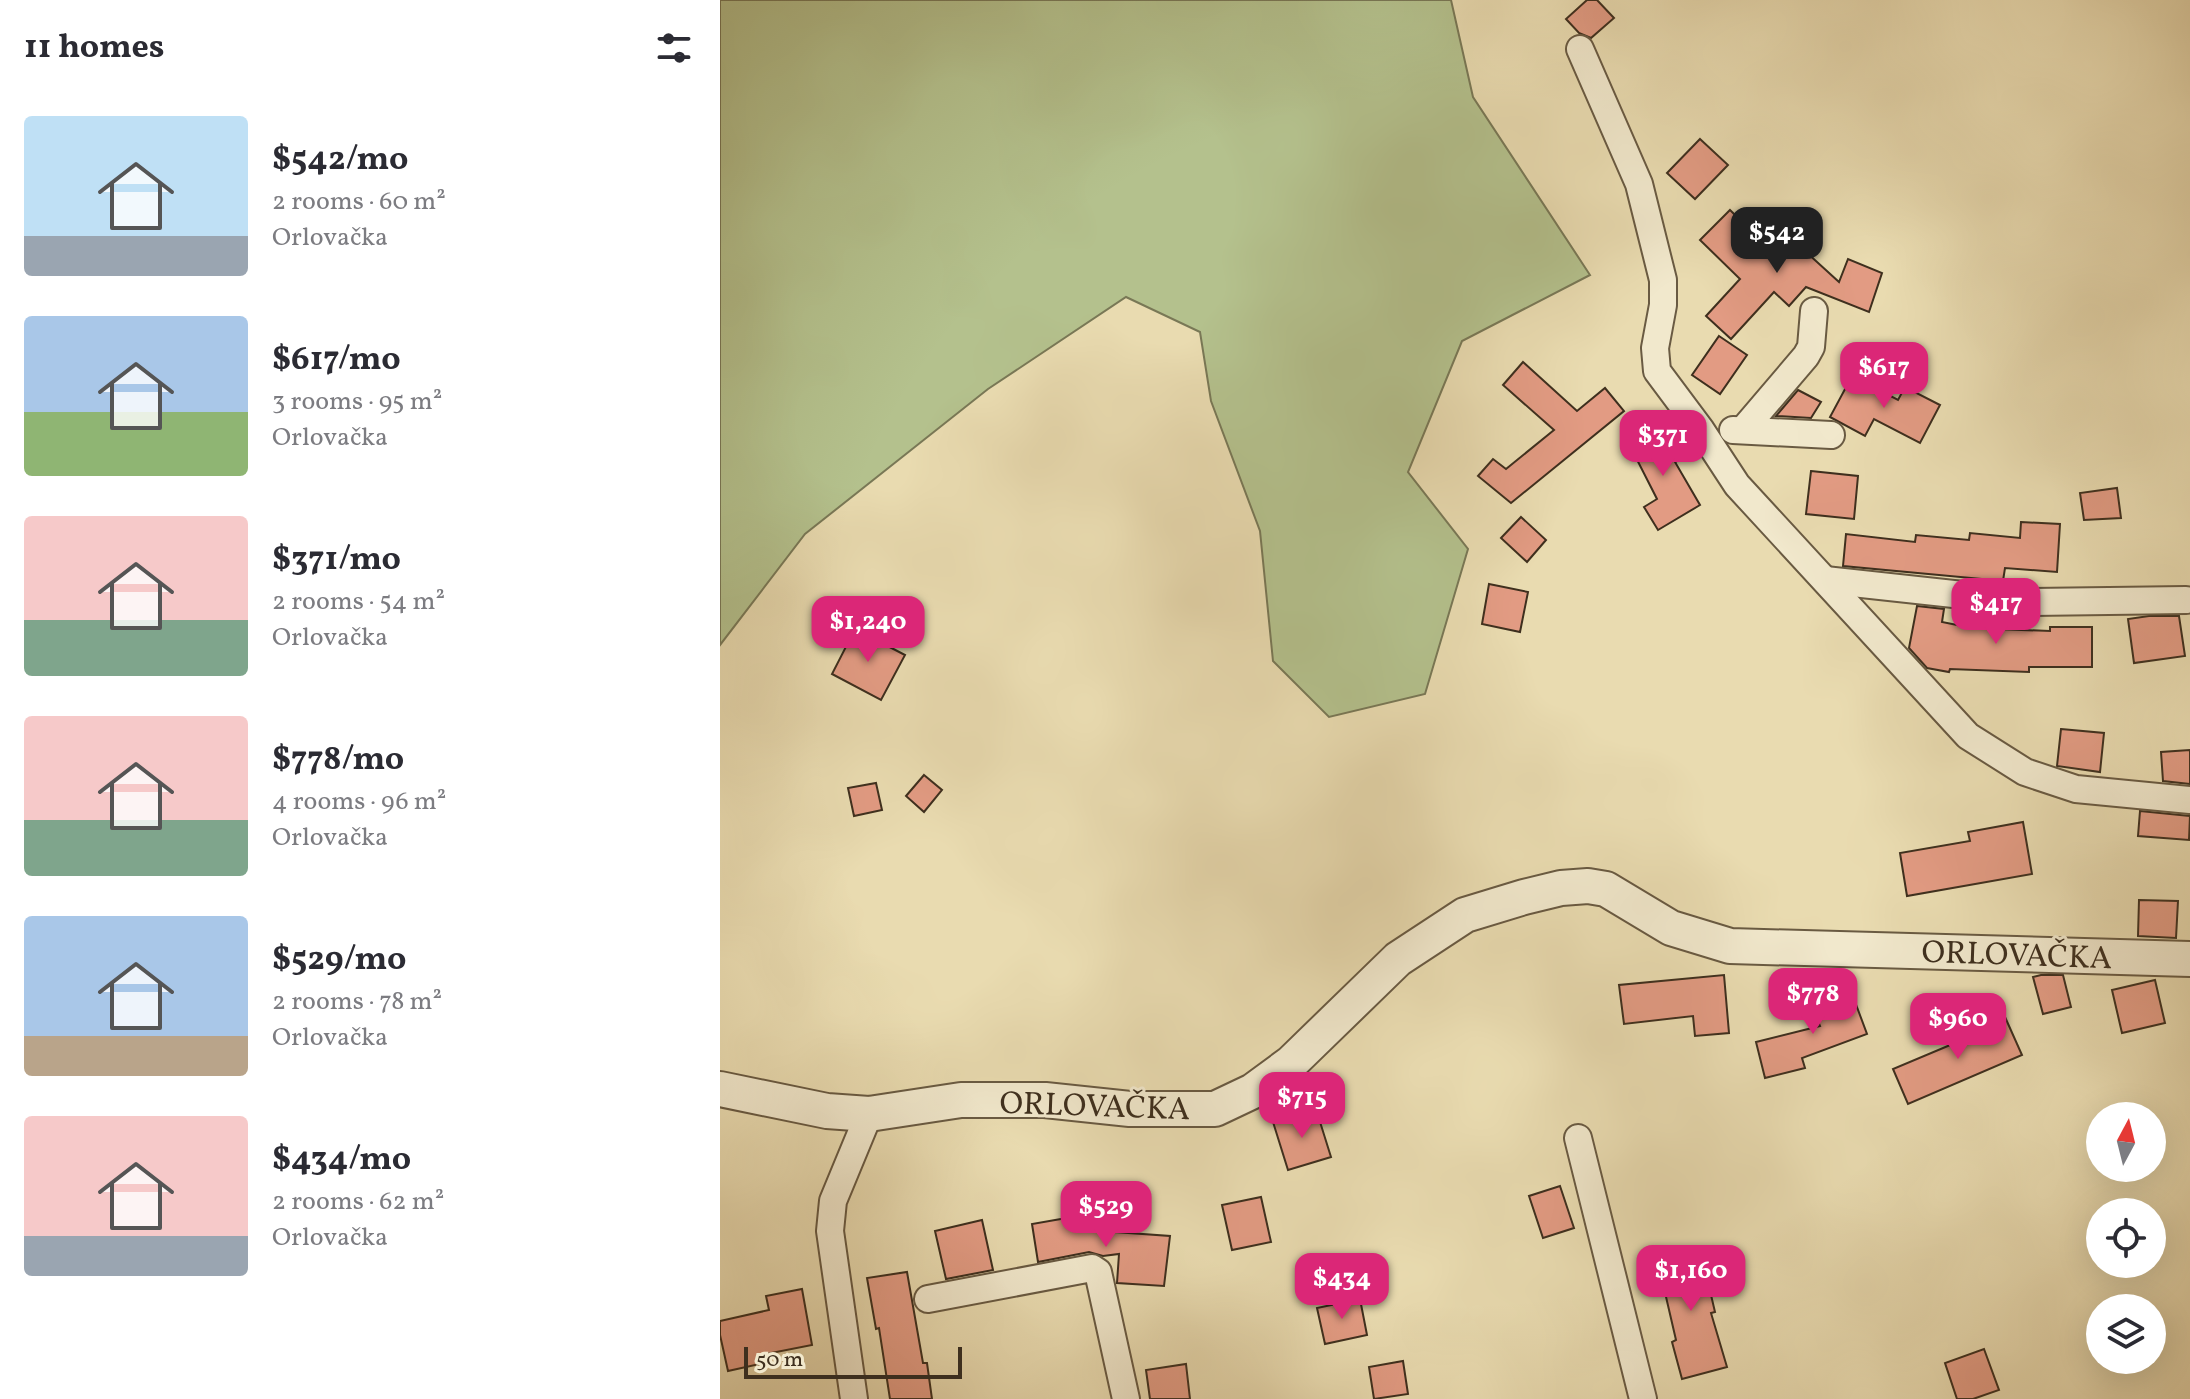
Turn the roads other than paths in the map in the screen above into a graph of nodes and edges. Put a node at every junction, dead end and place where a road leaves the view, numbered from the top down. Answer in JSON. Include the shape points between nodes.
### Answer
{"nodes":[{"id":1,"x":1580,"y":49,"type":"dead end"},
{"id":2,"x":1814,"y":311,"type":"dead end"},
{"id":3,"x":1701,"y":430,"type":"junction"},
{"id":4,"x":1743,"y":430,"type":"junction"},
{"id":5,"x":1831,"y":435,"type":"dead end"},
{"id":6,"x":1825,"y":580,"type":"junction"},
{"id":7,"x":2186,"y":600,"type":"dead end"},
{"id":8,"x":2190,"y":800,"type":"edge"},
{"id":9,"x":2190,"y":959,"type":"edge"},
{"id":10,"x":720,"y":1089,"type":"edge"},
{"id":11,"x":869,"y":1114,"type":"junction"},
{"id":12,"x":1578,"y":1138,"type":"dead end"},
{"id":13,"x":928,"y":1299,"type":"dead end"},
{"id":14,"x":854,"y":1399,"type":"edge"},
{"id":15,"x":1126,"y":1399,"type":"edge"},
{"id":16,"x":1643,"y":1399,"type":"edge"}],
"edges":[{"from":1,"to":3,"type":"street","via":[[1639,184],[1663,280],[1657,371]]},
{"from":2,"to":4,"type":"street","via":[[1806,356]]},
{"from":3,"to":4,"type":"street"},
{"from":3,"to":6,"type":"street","via":[[1737,485]]},
{"from":4,"to":5,"type":"street"},
{"from":6,"to":7,"type":"street","via":[[2027,602]]},
{"from":6,"to":8,"type":"street","via":[[1968,736],[2025,772],[2076,789]]},
{"from":9,"to":11,"type":"street","name":"ORLOVAČKA","via":[[1730,946],[1671,928],[1606,889],[1561,888],[1465,915],[1398,959],[1291,1063],[1253,1091],[1215,1109],[961,1100]]},
{"from":10,"to":11,"type":"street","name":"ORLOVAČKA"},
{"from":11,"to":14,"type":"street","via":[[833,1201],[830,1231]]},
{"from":12,"to":16,"type":"street"},
{"from":13,"to":15,"type":"street","via":[[1092,1268],[1098,1272]]}]}
